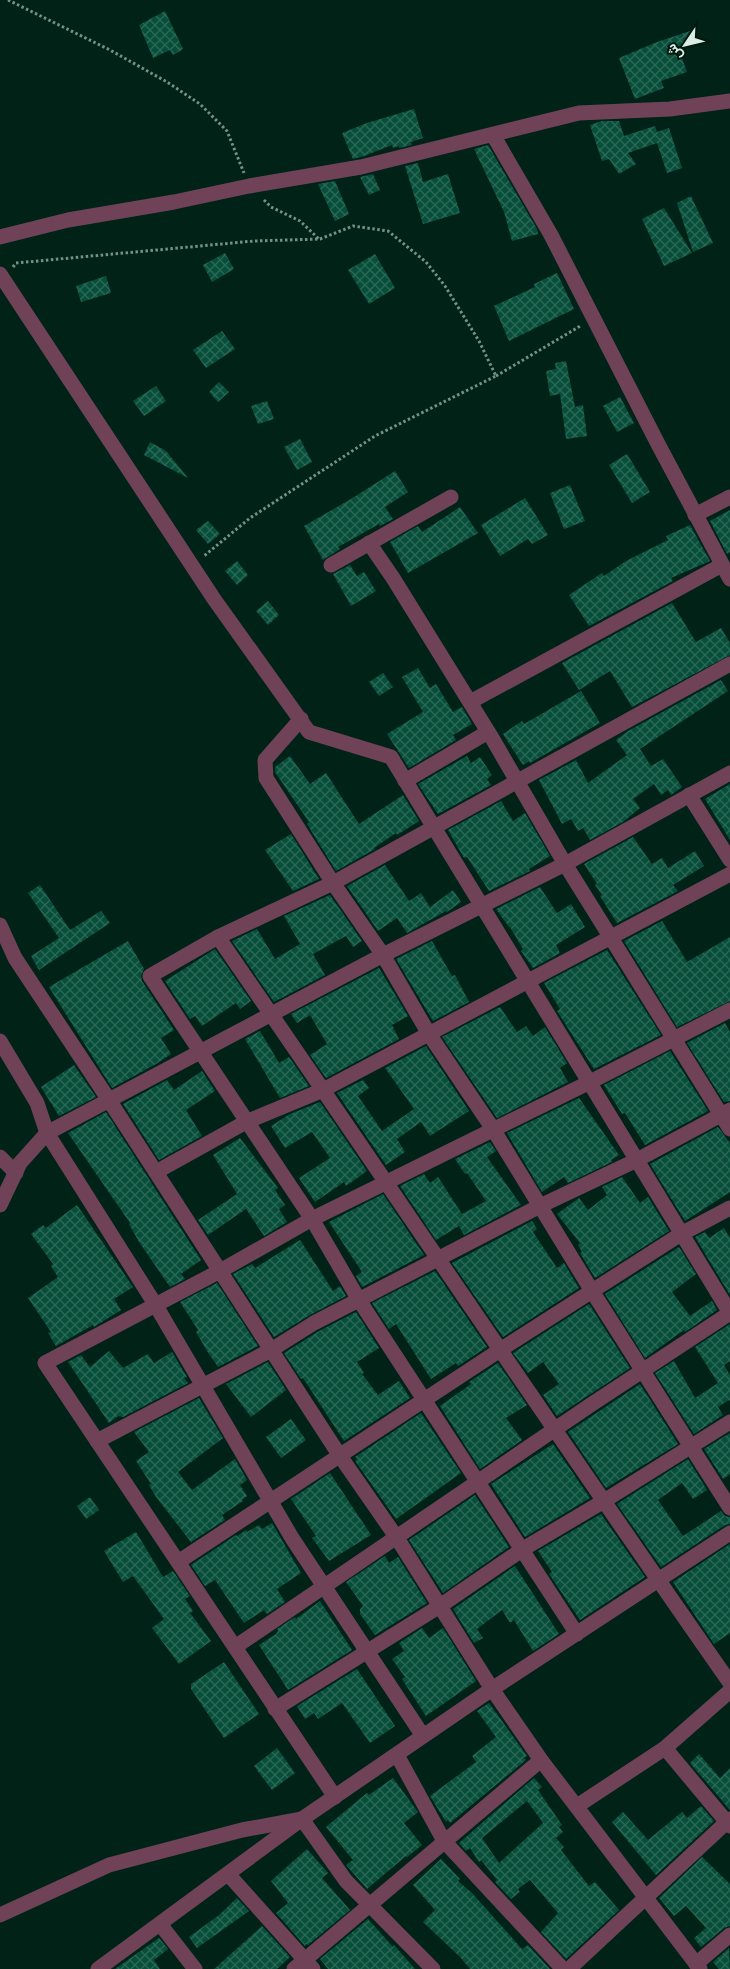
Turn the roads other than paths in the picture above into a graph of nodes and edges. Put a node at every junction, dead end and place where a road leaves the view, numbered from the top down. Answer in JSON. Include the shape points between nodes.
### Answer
{"nodes":[{"id":1,"x":730,"y":101,"type":"edge"},
{"id":2,"x":493,"y":135,"type":"junction"},
{"id":3,"x":0,"y":237,"type":"edge"},
{"id":4,"x":1,"y":276,"type":"edge"},
{"id":5,"x":451,"y":497,"type":"dead end"},
{"id":6,"x":730,"y":497,"type":"edge"},
{"id":7,"x":695,"y":515,"type":"junction"},
{"id":8,"x":369,"y":543,"type":"junction"},
{"id":9,"x":331,"y":565,"type":"dead end"},
{"id":10,"x":726,"y":572,"type":"edge"},
{"id":11,"x":730,"y":664,"type":"edge"},
{"id":12,"x":470,"y":702,"type":"junction"},
{"id":13,"x":300,"y":719,"type":"junction"},
{"id":14,"x":488,"y":732,"type":"junction"},
{"id":15,"x":730,"y":773,"type":"edge"},
{"id":16,"x":405,"y":781,"type":"junction"},
{"id":17,"x":518,"y":781,"type":"junction"},
{"id":18,"x":689,"y":795,"type":"junction"},
{"id":19,"x":434,"y":828,"type":"junction"},
{"id":20,"x":730,"y":860,"type":"edge"},
{"id":21,"x":565,"y":864,"type":"junction"},
{"id":22,"x":730,"y":874,"type":"edge"},
{"id":23,"x":333,"y":883,"type":"junction"},
{"id":24,"x":480,"y":905,"type":"junction"},
{"id":25,"x":0,"y":925,"type":"edge"},
{"id":26,"x":218,"y":937,"type":"junction"},
{"id":27,"x":612,"y":937,"type":"junction"},
{"id":28,"x":383,"y":955,"type":"junction"},
{"id":29,"x":528,"y":981,"type":"junction"},
{"id":30,"x":730,"y":1010,"type":"edge"},
{"id":31,"x":271,"y":1015,"type":"junction"},
{"id":32,"x":429,"y":1034,"type":"junction"},
{"id":33,"x":673,"y":1039,"type":"junction"},
{"id":34,"x":0,"y":1041,"type":"edge"},
{"id":35,"x":200,"y":1052,"type":"junction"},
{"id":36,"x":590,"y":1082,"type":"junction"},
{"id":37,"x":323,"y":1090,"type":"junction"},
{"id":38,"x":109,"y":1100,"type":"junction"},
{"id":39,"x":726,"y":1112,"type":"edge"},
{"id":40,"x":246,"y":1122,"type":"junction"},
{"id":41,"x":493,"y":1129,"type":"junction"},
{"id":42,"x":730,"y":1129,"type":"edge"},
{"id":43,"x":48,"y":1133,"type":"junction"},
{"id":44,"x":0,"y":1157,"type":"edge"},
{"id":45,"x":637,"y":1160,"type":"junction"},
{"id":46,"x":156,"y":1172,"type":"junction"},
{"id":47,"x":16,"y":1173,"type":"junction"},
{"id":48,"x":386,"y":1181,"type":"junction"},
{"id":49,"x":0,"y":1206,"type":"edge"},
{"id":50,"x":540,"y":1206,"type":"junction"},
{"id":51,"x":730,"y":1208,"type":"edge"},
{"id":52,"x":312,"y":1219,"type":"junction"},
{"id":53,"x":681,"y":1234,"type":"junction"},
{"id":54,"x":439,"y":1258,"type":"junction"},
{"id":55,"x":220,"y":1271,"type":"junction"},
{"id":56,"x":592,"y":1291,"type":"junction"},
{"id":57,"x":360,"y":1300,"type":"junction"},
{"id":58,"x":155,"y":1304,"type":"junction"},
{"id":59,"x":271,"y":1350,"type":"junction"},
{"id":60,"x":500,"y":1350,"type":"junction"},
{"id":61,"x":643,"y":1371,"type":"junction"},
{"id":62,"x":203,"y":1386,"type":"junction"},
{"id":63,"x":425,"y":1400,"type":"junction"},
{"id":64,"x":730,"y":1422,"type":"edge"},
{"id":65,"x":555,"y":1429,"type":"junction"},
{"id":66,"x":98,"y":1441,"type":"junction"},
{"id":67,"x":690,"y":1445,"type":"junction"},
{"id":68,"x":340,"y":1456,"type":"junction"},
{"id":69,"x":478,"y":1481,"type":"junction"},
{"id":70,"x":604,"y":1501,"type":"junction"},
{"id":71,"x":271,"y":1502,"type":"junction"},
{"id":72,"x":730,"y":1508,"type":"edge"},
{"id":73,"x":730,"y":1533,"type":"edge"},
{"id":74,"x":397,"y":1538,"type":"junction"},
{"id":75,"x":523,"y":1550,"type":"junction"},
{"id":76,"x":178,"y":1562,"type":"junction"},
{"id":77,"x":658,"y":1580,"type":"junction"},
{"id":78,"x":324,"y":1586,"type":"junction"},
{"id":79,"x":440,"y":1606,"type":"junction"},
{"id":80,"x":577,"y":1634,"type":"junction"},
{"id":81,"x":235,"y":1647,"type":"junction"},
{"id":82,"x":367,"y":1651,"type":"junction"},
{"id":83,"x":730,"y":1683,"type":"edge"},
{"id":84,"x":492,"y":1689,"type":"junction"},
{"id":85,"x":730,"y":1691,"type":"edge"},
{"id":86,"x":275,"y":1709,"type":"junction"},
{"id":87,"x":423,"y":1736,"type":"junction"},
{"id":88,"x":665,"y":1748,"type":"junction"},
{"id":89,"x":397,"y":1755,"type":"junction"},
{"id":90,"x":541,"y":1760,"type":"junction"},
{"id":91,"x":335,"y":1797,"type":"junction"},
{"id":92,"x":578,"y":1806,"type":"junction"},
{"id":93,"x":302,"y":1819,"type":"junction"},
{"id":94,"x":729,"y":1822,"type":"edge"},
{"id":95,"x":444,"y":1841,"type":"junction"},
{"id":96,"x":228,"y":1874,"type":"junction"},
{"id":97,"x":646,"y":1897,"type":"junction"},
{"id":98,"x":369,"y":1904,"type":"junction"},
{"id":99,"x":0,"y":1916,"type":"edge"},
{"id":100,"x":160,"y":1924,"type":"junction"},
{"id":101,"x":730,"y":1935,"type":"edge"},
{"id":102,"x":303,"y":1966,"type":"edge"},
{"id":103,"x":698,"y":1967,"type":"edge"},
{"id":104,"x":98,"y":1969,"type":"edge"},
{"id":105,"x":195,"y":1969,"type":"edge"},
{"id":106,"x":433,"y":1969,"type":"edge"},
{"id":107,"x":563,"y":1969,"type":"edge"},
{"id":108,"x":569,"y":1969,"type":"edge"}],
"edges":[{"from":1,"to":2,"type":"street","via":[[670,109],[579,113]]},
{"from":2,"to":3,"type":"street","via":[[361,166],[68,220]]},
{"from":2,"to":7,"type":"street","via":[[551,235]]},
{"from":4,"to":13,"type":"street","via":[[192,566]]},
{"from":5,"to":8,"type":"street"},
{"from":6,"to":7,"type":"street"},
{"from":7,"to":10,"type":"street"},
{"from":8,"to":9,"type":"street"},
{"from":8,"to":12,"type":"street"},
{"from":10,"to":12,"type":"street"},
{"from":11,"to":17,"type":"street"},
{"from":12,"to":14,"type":"street"},
{"from":13,"to":16,"type":"street","via":[[309,732],[391,757]]},
{"from":13,"to":23,"type":"street","via":[[265,760],[266,778]]},
{"from":14,"to":16,"type":"street"},
{"from":14,"to":17,"type":"street"},
{"from":15,"to":18,"type":"street"},
{"from":16,"to":19,"type":"street"},
{"from":17,"to":19,"type":"street"},
{"from":17,"to":21,"type":"street"},
{"from":18,"to":20,"type":"street"},
{"from":18,"to":21,"type":"street"},
{"from":19,"to":23,"type":"street"},
{"from":19,"to":24,"type":"street"},
{"from":21,"to":24,"type":"street"},
{"from":21,"to":27,"type":"street"},
{"from":22,"to":27,"type":"street"},
{"from":23,"to":26,"type":"street"},
{"from":23,"to":28,"type":"street"},
{"from":24,"to":28,"type":"street"},
{"from":24,"to":29,"type":"street"},
{"from":25,"to":38,"type":"street","via":[[15,958]]},
{"from":26,"to":31,"type":"street"},
{"from":26,"to":35,"type":"street","via":[[150,976]]},
{"from":27,"to":29,"type":"street"},
{"from":27,"to":33,"type":"street"},
{"from":28,"to":31,"type":"street"},
{"from":28,"to":32,"type":"street"},
{"from":29,"to":32,"type":"street"},
{"from":29,"to":36,"type":"street"},
{"from":30,"to":33,"type":"street"},
{"from":31,"to":35,"type":"street"},
{"from":31,"to":37,"type":"street"},
{"from":32,"to":37,"type":"street"},
{"from":32,"to":41,"type":"street"},
{"from":33,"to":36,"type":"street"},
{"from":33,"to":39,"type":"street"},
{"from":34,"to":43,"type":"street","via":[[37,1102]]},
{"from":35,"to":38,"type":"street"},
{"from":35,"to":40,"type":"street"},
{"from":36,"to":41,"type":"street"},
{"from":36,"to":45,"type":"street"},
{"from":37,"to":40,"type":"street"},
{"from":37,"to":48,"type":"street"},
{"from":38,"to":43,"type":"street"},
{"from":38,"to":46,"type":"street"},
{"from":39,"to":42,"type":"street"},
{"from":39,"to":45,"type":"street"},
{"from":40,"to":46,"type":"street"},
{"from":40,"to":52,"type":"street"},
{"from":41,"to":48,"type":"street"},
{"from":41,"to":50,"type":"street"},
{"from":43,"to":47,"type":"street","via":[[20,1163]]},
{"from":43,"to":58,"type":"street"},
{"from":44,"to":47,"type":"street"},
{"from":45,"to":50,"type":"street"},
{"from":45,"to":53,"type":"street"},
{"from":46,"to":55,"type":"street"},
{"from":47,"to":49,"type":"street"},
{"from":48,"to":52,"type":"street"},
{"from":48,"to":54,"type":"street"},
{"from":50,"to":54,"type":"street"},
{"from":50,"to":56,"type":"street"},
{"from":51,"to":53,"type":"street"},
{"from":52,"to":55,"type":"street"},
{"from":52,"to":57,"type":"street"},
{"from":53,"to":56,"type":"street"},
{"from":53,"to":61,"type":"street","via":[[730,1313]]},
{"from":54,"to":57,"type":"street"},
{"from":54,"to":60,"type":"street"},
{"from":55,"to":58,"type":"street"},
{"from":55,"to":59,"type":"street"},
{"from":56,"to":60,"type":"street"},
{"from":56,"to":61,"type":"street"},
{"from":57,"to":59,"type":"street"},
{"from":57,"to":63,"type":"street"},
{"from":58,"to":62,"type":"street"},
{"from":58,"to":66,"type":"street","via":[[45,1363]]},
{"from":59,"to":62,"type":"street"},
{"from":59,"to":68,"type":"street"},
{"from":60,"to":63,"type":"street"},
{"from":60,"to":65,"type":"street"},
{"from":61,"to":65,"type":"street"},
{"from":61,"to":67,"type":"street"},
{"from":62,"to":66,"type":"street"},
{"from":62,"to":71,"type":"street"},
{"from":63,"to":68,"type":"street"},
{"from":63,"to":69,"type":"street"},
{"from":64,"to":67,"type":"street"},
{"from":65,"to":69,"type":"street"},
{"from":65,"to":70,"type":"street"},
{"from":66,"to":76,"type":"street"},
{"from":67,"to":70,"type":"street"},
{"from":67,"to":72,"type":"street"},
{"from":68,"to":71,"type":"street"},
{"from":68,"to":74,"type":"street"},
{"from":69,"to":74,"type":"street"},
{"from":69,"to":75,"type":"street"},
{"from":70,"to":75,"type":"street"},
{"from":70,"to":77,"type":"street"},
{"from":71,"to":76,"type":"street"},
{"from":71,"to":78,"type":"street"},
{"from":73,"to":77,"type":"street"},
{"from":74,"to":78,"type":"street"},
{"from":74,"to":79,"type":"street"},
{"from":75,"to":79,"type":"street"},
{"from":75,"to":80,"type":"street"},
{"from":76,"to":81,"type":"street"},
{"from":77,"to":80,"type":"street"},
{"from":77,"to":83,"type":"street"},
{"from":78,"to":81,"type":"street"},
{"from":78,"to":82,"type":"street"},
{"from":79,"to":82,"type":"street"},
{"from":79,"to":84,"type":"street"},
{"from":80,"to":84,"type":"street"},
{"from":81,"to":86,"type":"street"},
{"from":82,"to":86,"type":"street"},
{"from":82,"to":87,"type":"street"},
{"from":84,"to":87,"type":"street"},
{"from":84,"to":90,"type":"street"},
{"from":85,"to":88,"type":"street"},
{"from":86,"to":91,"type":"street"},
{"from":87,"to":89,"type":"street"},
{"from":88,"to":92,"type":"street"},
{"from":88,"to":94,"type":"street"},
{"from":89,"to":91,"type":"street"},
{"from":89,"to":95,"type":"street"},
{"from":90,"to":92,"type":"street"},
{"from":90,"to":95,"type":"street"},
{"from":91,"to":93,"type":"street"},
{"from":92,"to":97,"type":"street"},
{"from":93,"to":96,"type":"street"},
{"from":93,"to":98,"type":"street","via":[[346,1881]]},
{"from":93,"to":99,"type":"street","via":[[242,1830],[109,1865]]},
{"from":94,"to":97,"type":"street"},
{"from":95,"to":98,"type":"street"},
{"from":95,"to":107,"type":"street"},
{"from":96,"to":100,"type":"street"},
{"from":96,"to":102,"type":"street"},
{"from":97,"to":103,"type":"street"},
{"from":97,"to":108,"type":"street"},
{"from":98,"to":102,"type":"street"},
{"from":98,"to":106,"type":"street"},
{"from":100,"to":104,"type":"street"},
{"from":100,"to":105,"type":"street"},
{"from":101,"to":103,"type":"street"}]}
